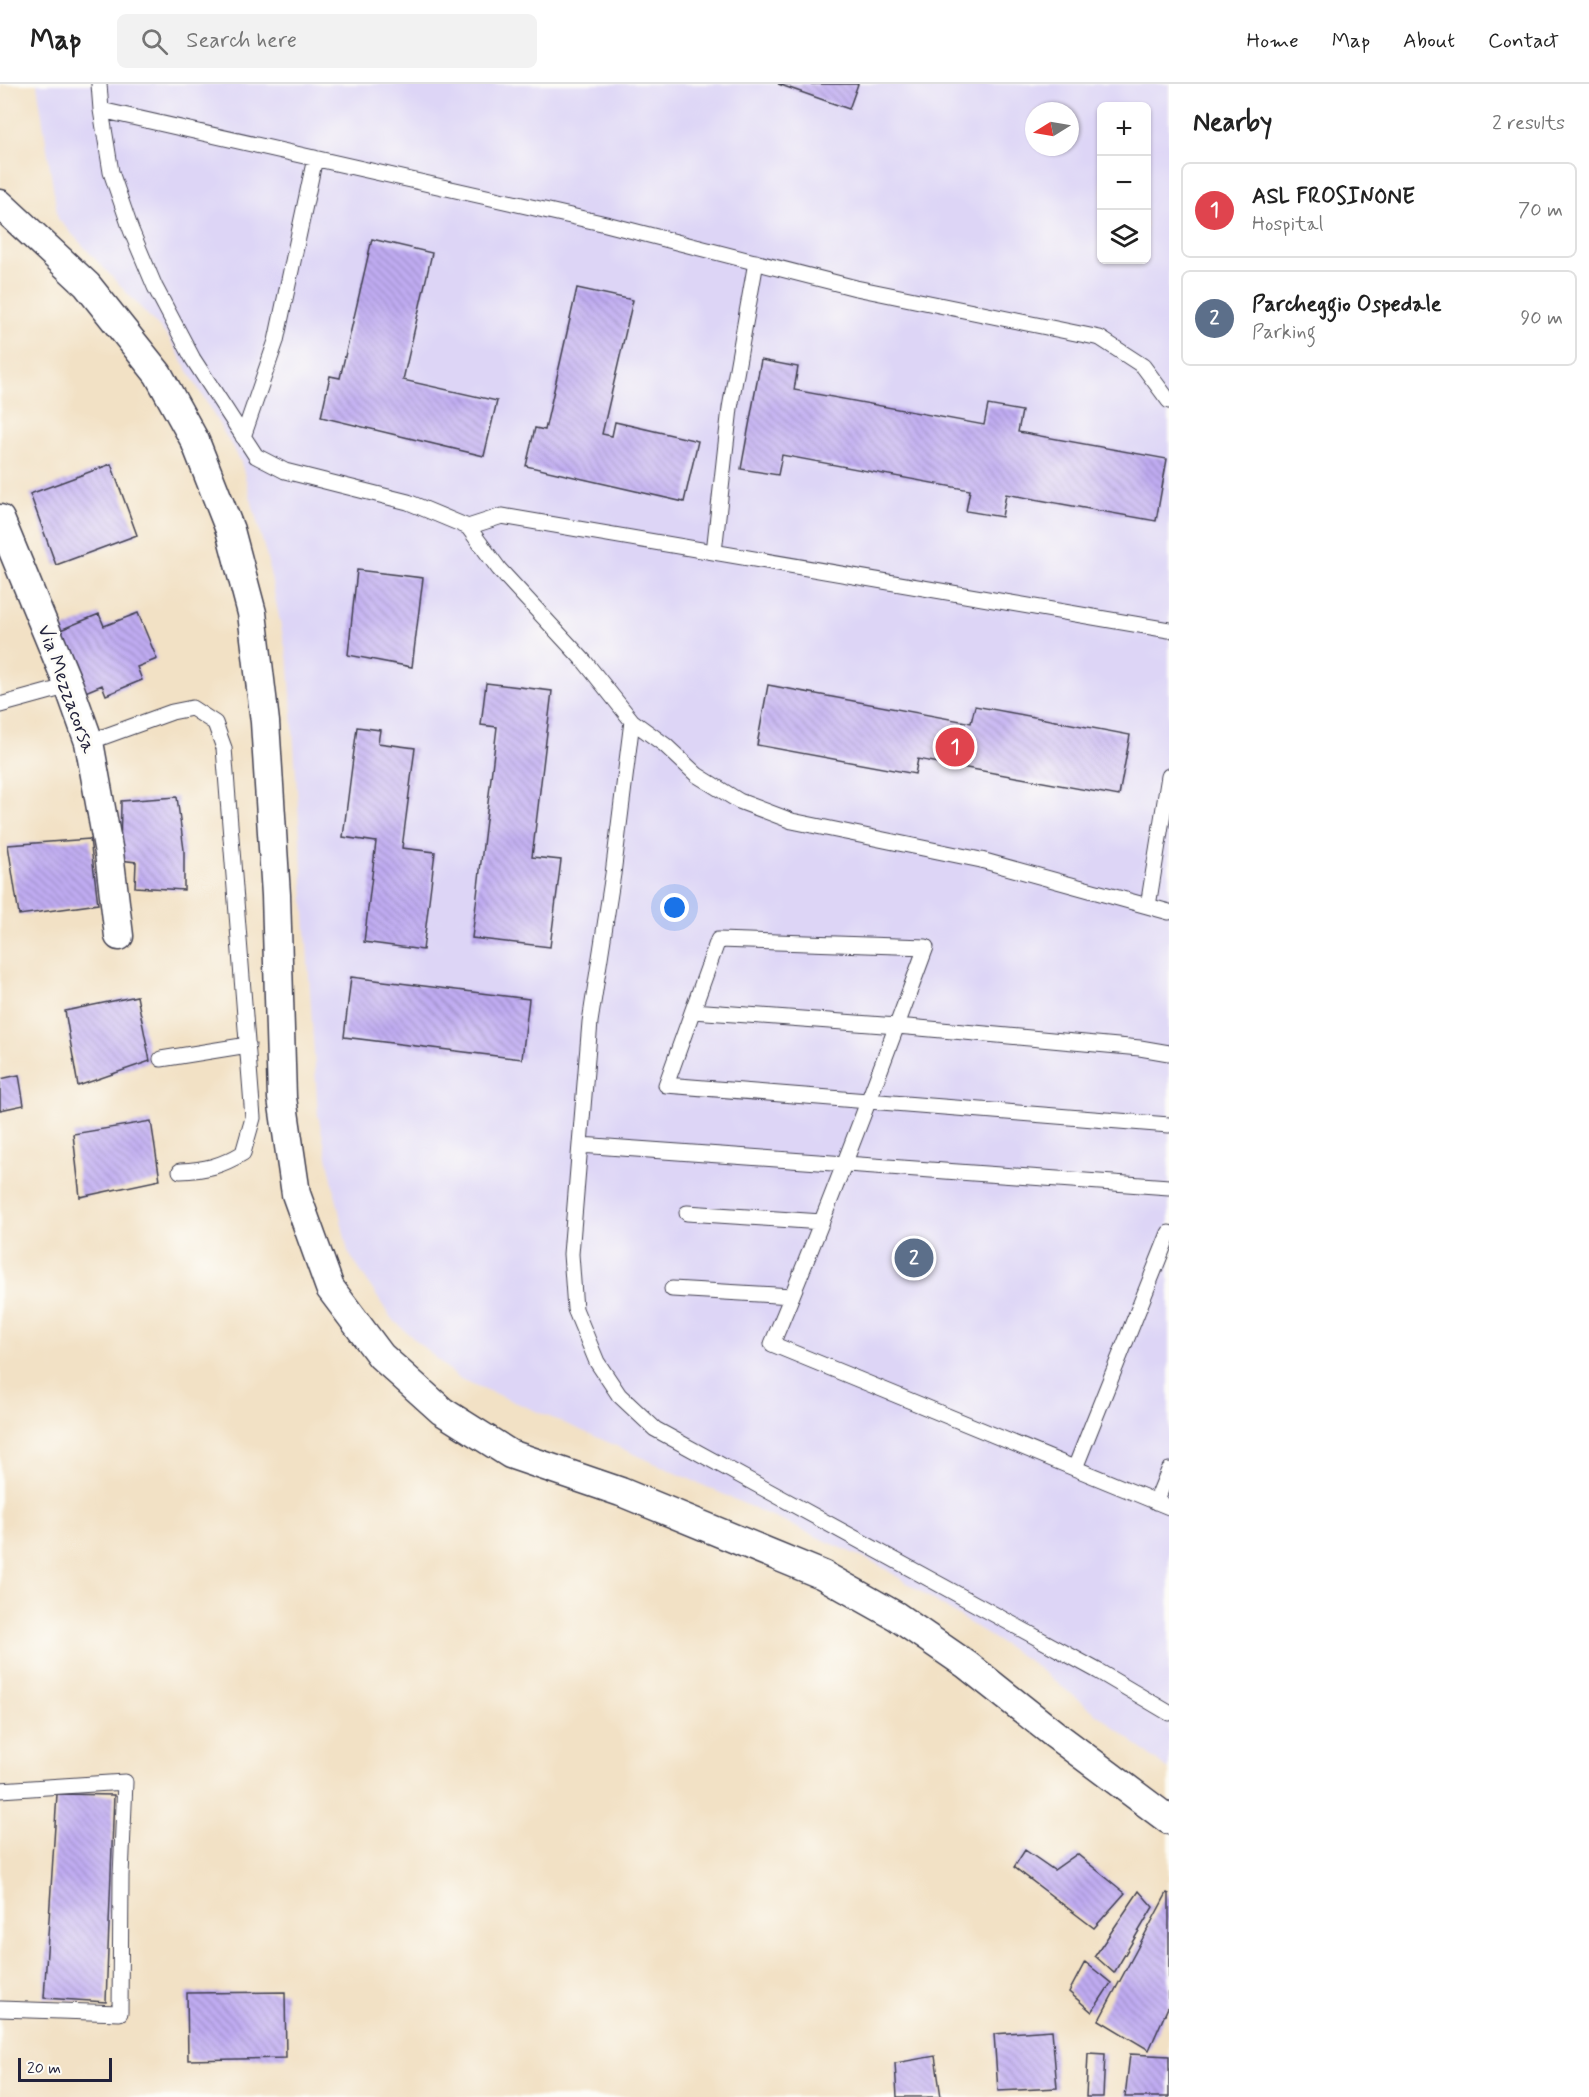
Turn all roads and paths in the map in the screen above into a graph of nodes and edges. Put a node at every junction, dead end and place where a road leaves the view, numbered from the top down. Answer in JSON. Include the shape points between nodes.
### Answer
{"nodes":[{"id":1,"x":99,"y":84,"type":"edge"},
{"id":2,"x":101,"y":110,"type":"junction"},
{"id":3,"x":315,"y":158,"type":"junction"},
{"id":4,"x":0,"y":204,"type":"edge"},
{"id":5,"x":756,"y":262,"type":"junction"},
{"id":6,"x":1169,"y":400,"type":"edge"},
{"id":7,"x":243,"y":437,"type":"junction"},
{"id":8,"x":0,"y":519,"type":"edge"},
{"id":9,"x":468,"y":528,"type":"junction"},
{"id":10,"x":714,"y":552,"type":"junction"},
{"id":11,"x":1169,"y":630,"type":"edge"},
{"id":12,"x":69,"y":686,"type":"junction"},
{"id":13,"x":0,"y":705,"type":"edge"},
{"id":14,"x":632,"y":721,"type":"junction"},
{"id":15,"x":89,"y":742,"type":"junction"},
{"id":16,"x":1169,"y":776,"type":"edge"},
{"id":17,"x":1148,"y":906,"type":"junction"},
{"id":18,"x":1169,"y":912,"type":"edge"},
{"id":19,"x":119,"y":936,"type":"dead end"},
{"id":20,"x":693,"y":1011,"type":"junction"},
{"id":21,"x":897,"y":1026,"type":"junction"},
{"id":22,"x":248,"y":1045,"type":"junction"},
{"id":23,"x":1169,"y":1053,"type":"edge"},
{"id":24,"x":161,"y":1059,"type":"dead end"},
{"id":25,"x":870,"y":1100,"type":"junction"},
{"id":26,"x":1169,"y":1125,"type":"edge"},
{"id":27,"x":580,"y":1145,"type":"junction"},
{"id":28,"x":845,"y":1164,"type":"junction"},
{"id":29,"x":180,"y":1171,"type":"dead end"},
{"id":30,"x":1169,"y":1187,"type":"edge"},
{"id":31,"x":687,"y":1213,"type":"dead end"},
{"id":32,"x":822,"y":1222,"type":"junction"},
{"id":33,"x":1169,"y":1233,"type":"edge"},
{"id":34,"x":672,"y":1289,"type":"dead end"},
{"id":35,"x":792,"y":1296,"type":"junction"},
{"id":36,"x":1076,"y":1468,"type":"junction"},
{"id":37,"x":1169,"y":1470,"type":"edge"},
{"id":38,"x":1163,"y":1505,"type":"edge"},
{"id":39,"x":1169,"y":1713,"type":"edge"},
{"id":40,"x":0,"y":1790,"type":"edge"},
{"id":41,"x":1169,"y":1820,"type":"edge"},
{"id":42,"x":0,"y":2009,"type":"edge"}],
"edges":[{"from":1,"to":2,"type":"lane"},
{"from":2,"to":3,"type":"lane"},
{"from":2,"to":7,"type":"lane","via":[[111,172],[154,287],[193,360]]},
{"from":3,"to":5,"type":"lane"},
{"from":3,"to":7,"type":"lane","via":[[276,341]]},
{"from":4,"to":41,"type":"street","via":[[87,285],[158,374],[195,441],[230,530],[252,613],[265,722],[276,895],[282,1098],[296,1194],[330,1288],[381,1356],[442,1412],[510,1454],[621,1492],[823,1575],[896,1617],[967,1665]]},
{"from":5,"to":6,"type":"lane","via":[[856,288],[1100,338],[1143,366]]},
{"from":5,"to":10,"type":"lane","via":[[730,408]]},
{"from":7,"to":9,"type":"lane","via":[[256,456],[285,471],[408,502]]},
{"from":8,"to":12,"type":"street","name":"Via Mezzacorsa"},
{"from":9,"to":10,"type":"lane","via":[[502,516]]},
{"from":9,"to":14,"type":"lane","via":[[499,570],[585,662]]},
{"from":10,"to":11,"type":"lane"},
{"from":12,"to":13,"type":"lane"},
{"from":12,"to":15,"type":"street","name":"Via Mezzacorsa"},
{"from":14,"to":17,"type":"lane","via":[[697,775],[739,801],[792,820],[981,860]]},
{"from":14,"to":27,"type":"lane","via":[[590,1022]]},
{"from":15,"to":19,"type":"street","name":"Via Mezzacorsa"},
{"from":15,"to":22,"type":"lane","via":[[192,708],[215,723],[224,748]]},
{"from":16,"to":17,"type":"lane"},
{"from":17,"to":18,"type":"lane"},
{"from":20,"to":21,"type":"lane"},
{"from":20,"to":21,"type":"lane","via":[[718,940],[926,947]]},
{"from":20,"to":25,"type":"lane","via":[[666,1085]]},
{"from":21,"to":23,"type":"lane"},
{"from":21,"to":25,"type":"lane"},
{"from":22,"to":24,"type":"lane"},
{"from":22,"to":29,"type":"lane","via":[[253,1118],[243,1153],[225,1164]]},
{"from":25,"to":26,"type":"lane"},
{"from":25,"to":28,"type":"lane"},
{"from":27,"to":28,"type":"lane"},
{"from":27,"to":39,"type":"lane","via":[[571,1254],[575,1309],[597,1362],[619,1395],[655,1429]]},
{"from":28,"to":30,"type":"lane"},
{"from":28,"to":32,"type":"lane"},
{"from":31,"to":32,"type":"lane"},
{"from":32,"to":35,"type":"lane"},
{"from":33,"to":36,"type":"lane"},
{"from":34,"to":35,"type":"lane"},
{"from":35,"to":36,"type":"lane","via":[[772,1344]]},
{"from":36,"to":38,"type":"lane"},
{"from":37,"to":38,"type":"lane"},
{"from":40,"to":42,"type":"lane","via":[[125,1782],[120,2013]]}]}
